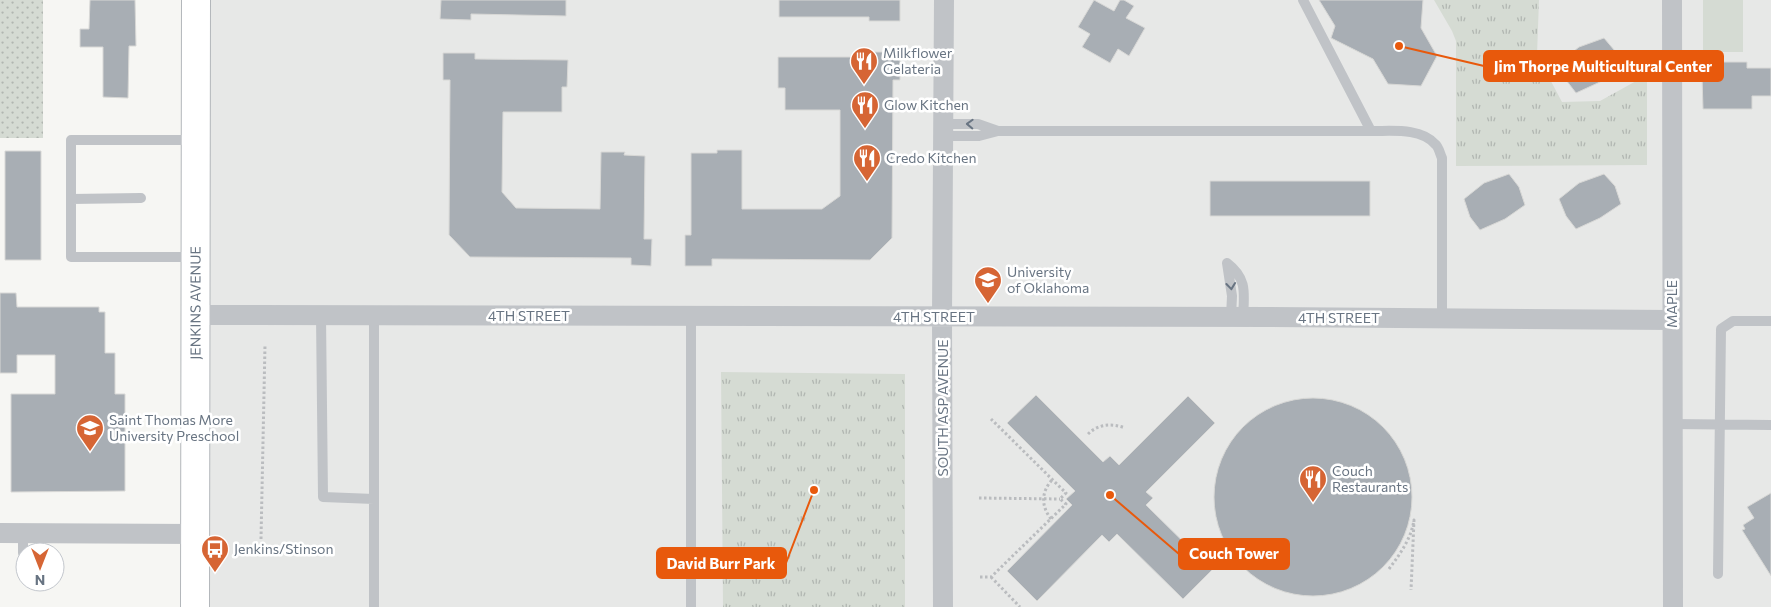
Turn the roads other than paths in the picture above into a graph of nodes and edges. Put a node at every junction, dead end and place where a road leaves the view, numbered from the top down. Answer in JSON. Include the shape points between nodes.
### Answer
{"nodes":[{"id":1,"x":196,"y":0,"type":"edge"},
{"id":2,"x":944,"y":0,"type":"edge"},
{"id":3,"x":1303,"y":0,"type":"edge"},
{"id":4,"x":1672,"y":0,"type":"edge"},
{"id":5,"x":943,"y":130,"type":"junction"},
{"id":6,"x":1371,"y":131,"type":"junction"},
{"id":7,"x":196,"y":140,"type":"junction"},
{"id":8,"x":141,"y":198,"type":"dead end"},
{"id":9,"x":71,"y":199,"type":"junction"},
{"id":10,"x":196,"y":257,"type":"junction"},
{"id":11,"x":196,"y":315,"type":"junction"},
{"id":12,"x":321,"y":316,"type":"junction"},
{"id":13,"x":374,"y":316,"type":"junction"},
{"id":14,"x":691,"y":316,"type":"junction"},
{"id":15,"x":942,"y":317,"type":"junction"},
{"id":16,"x":1442,"y":319,"type":"junction"},
{"id":17,"x":1672,"y":320,"type":"junction"},
{"id":18,"x":1771,"y":321,"type":"edge"},
{"id":19,"x":1672,"y":424,"type":"junction"},
{"id":20,"x":1720,"y":424,"type":"junction"},
{"id":21,"x":1771,"y":424,"type":"edge"},
{"id":22,"x":374,"y":499,"type":"junction"},
{"id":23,"x":0,"y":534,"type":"edge"},
{"id":24,"x":194,"y":534,"type":"junction"},
{"id":25,"x":1718,"y":574,"type":"dead end"},
{"id":26,"x":195,"y":607,"type":"edge"},
{"id":27,"x":374,"y":607,"type":"edge"},
{"id":28,"x":691,"y":607,"type":"edge"},
{"id":29,"x":943,"y":607,"type":"edge"},
{"id":30,"x":1673,"y":607,"type":"edge"}],
"edges":[{"from":1,"to":7,"type":"street","name":"JENKINS AVENUE"},
{"from":2,"to":5,"type":"street","name":"SOUTH ASP AVENUE"},
{"from":3,"to":6,"type":"lane"},
{"from":4,"to":17,"type":"street","name":"MAPLE"},
{"from":5,"to":6,"type":"lane","via":[[979,136],[998,131]]},
{"from":5,"to":15,"type":"street","name":"SOUTH ASP AVENUE"},
{"from":6,"to":16,"type":"lane","via":[[1425,136],[1436,144],[1442,158]]},
{"from":7,"to":9,"type":"lane","via":[[71,140]]},
{"from":7,"to":10,"type":"street","name":"JENKINS AVENUE"},
{"from":8,"to":9,"type":"lane"},
{"from":9,"to":10,"type":"lane","via":[[71,257]]},
{"from":10,"to":11,"type":"street","name":"JENKINS AVENUE"},
{"from":11,"to":12,"type":"street","name":"4TH STREET"},
{"from":11,"to":24,"type":"street","name":"JENKINS AVENUE"},
{"from":12,"to":13,"type":"street","name":"4TH STREET"},
{"from":12,"to":22,"type":"lane","via":[[323,497]]},
{"from":13,"to":14,"type":"street","name":"4TH STREET"},
{"from":13,"to":22,"type":"lane"},
{"from":14,"to":15,"type":"street","name":"4TH STREET"},
{"from":14,"to":28,"type":"lane"},
{"from":15,"to":16,"type":"street","name":"4TH STREET"},
{"from":15,"to":29,"type":"street","name":"SOUTH ASP AVENUE"},
{"from":16,"to":17,"type":"street","name":"4TH STREET"},
{"from":17,"to":19,"type":"street","name":"MAPLE"},
{"from":18,"to":20,"type":"lane","via":[[1732,321],[1721,329]]},
{"from":19,"to":20,"type":"lane"},
{"from":19,"to":30,"type":"street","name":"MAPLE"},
{"from":20,"to":21,"type":"lane"},
{"from":20,"to":25,"type":"lane"},
{"from":22,"to":27,"type":"lane"},
{"from":23,"to":24,"type":"street","via":[[23,544]]},
{"from":24,"to":26,"type":"street","name":"JENKINS AVENUE"}]}
